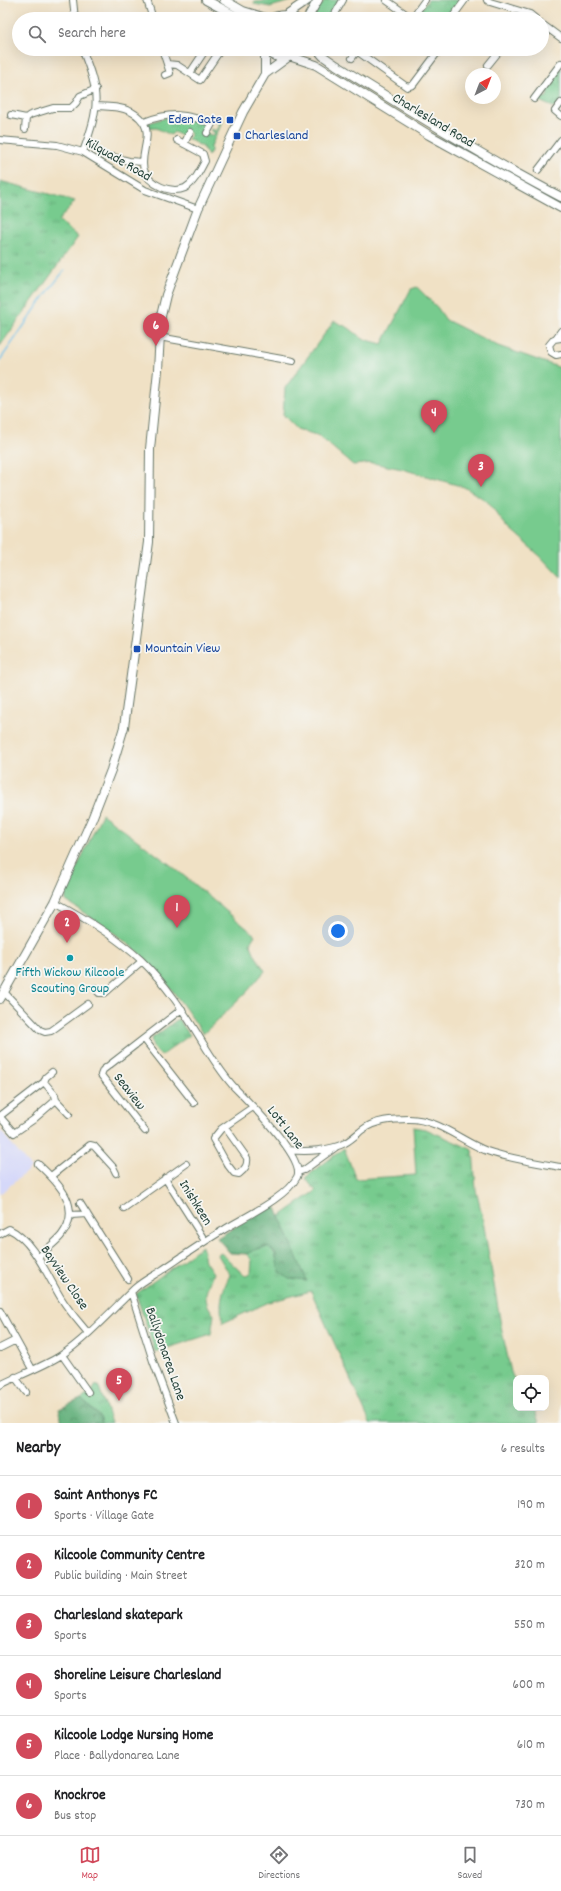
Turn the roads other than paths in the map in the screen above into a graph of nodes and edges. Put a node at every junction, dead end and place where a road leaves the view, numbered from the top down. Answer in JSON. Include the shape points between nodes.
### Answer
{"nodes":[{"id":1,"x":73,"y":0,"type":"edge"},
{"id":2,"x":147,"y":0,"type":"edge"},
{"id":3,"x":206,"y":0,"type":"edge"},
{"id":4,"x":224,"y":0,"type":"edge"},
{"id":5,"x":308,"y":0,"type":"edge"},
{"id":6,"x":318,"y":0,"type":"edge"},
{"id":7,"x":342,"y":0,"type":"edge"},
{"id":8,"x":386,"y":0,"type":"edge"},
{"id":9,"x":425,"y":0,"type":"edge"},
{"id":10,"x":465,"y":0,"type":"edge"},
{"id":11,"x":487,"y":0,"type":"edge"},
{"id":12,"x":74,"y":12,"type":"edge"},
{"id":13,"x":151,"y":12,"type":"edge"},
{"id":14,"x":228,"y":12,"type":"edge"},
{"id":15,"x":246,"y":12,"type":"edge"},
{"id":16,"x":290,"y":12,"type":"edge"},
{"id":17,"x":311,"y":12,"type":"edge"},
{"id":18,"x":336,"y":12,"type":"edge"},
{"id":19,"x":402,"y":12,"type":"edge"},
{"id":20,"x":417,"y":12,"type":"edge"},
{"id":21,"x":456,"y":12,"type":"edge"},
{"id":22,"x":512,"y":12,"type":"edge"},
{"id":23,"x":549,"y":29,"type":"edge"},
{"id":24,"x":561,"y":38,"type":"edge"},
{"id":25,"x":84,"y":56,"type":"edge"},
{"id":26,"x":164,"y":56,"type":"edge"},
{"id":27,"x":201,"y":56,"type":"edge"},
{"id":28,"x":216,"y":56,"type":"edge"},
{"id":29,"x":265,"y":56,"type":"edge"},
{"id":30,"x":274,"y":56,"type":"edge"},
{"id":31,"x":292,"y":56,"type":"edge"},
{"id":32,"x":322,"y":56,"type":"edge"},
{"id":33,"x":364,"y":56,"type":"edge"},
{"id":34,"x":435,"y":56,"type":"edge"},
{"id":35,"x":496,"y":56,"type":"edge"},
{"id":36,"x":290,"y":58,"type":"junction"},
{"id":37,"x":561,"y":62,"type":"edge"},
{"id":38,"x":167,"y":64,"type":"junction"},
{"id":39,"x":488,"y":66,"type":"dead end"},
{"id":40,"x":190,"y":73,"type":"junction"},
{"id":41,"x":165,"y":74,"type":"dead end"},
{"id":42,"x":265,"y":74,"type":"junction"},
{"id":43,"x":96,"y":89,"type":"junction"},
{"id":44,"x":534,"y":98,"type":"dead end"},
{"id":45,"x":561,"y":103,"type":"edge"},
{"id":46,"x":96,"y":106,"type":"junction"},
{"id":47,"x":11,"y":115,"type":"dead end"},
{"id":48,"x":561,"y":116,"type":"edge"},
{"id":49,"x":26,"y":118,"type":"junction"},
{"id":50,"x":144,"y":122,"type":"junction"},
{"id":51,"x":25,"y":129,"type":"dead end"},
{"id":52,"x":190,"y":132,"type":"dead end"},
{"id":53,"x":207,"y":133,"type":"dead end"},
{"id":54,"x":0,"y":140,"type":"edge"},
{"id":55,"x":177,"y":140,"type":"dead end"},
{"id":56,"x":561,"y":140,"type":"edge"},
{"id":57,"x":184,"y":144,"type":"junction"},
{"id":58,"x":83,"y":152,"type":"junction"},
{"id":59,"x":113,"y":157,"type":"dead end"},
{"id":60,"x":143,"y":162,"type":"junction"},
{"id":61,"x":538,"y":170,"type":"dead end"},
{"id":62,"x":561,"y":197,"type":"edge"},
{"id":63,"x":561,"y":208,"type":"edge"},
{"id":64,"x":198,"y":209,"type":"junction"},
{"id":65,"x":561,"y":331,"type":"edge"},
{"id":66,"x":159,"y":337,"type":"junction"},
{"id":67,"x":559,"y":338,"type":"edge"},
{"id":68,"x":561,"y":354,"type":"edge"},
{"id":69,"x":293,"y":361,"type":"dead end"},
{"id":70,"x":55,"y":902,"type":"junction"},
{"id":71,"x":142,"y":961,"type":"junction"},
{"id":72,"x":95,"y":988,"type":"dead end"},
{"id":73,"x":2,"y":996,"type":"edge"},
{"id":74,"x":88,"y":1004,"type":"dead end"},
{"id":75,"x":182,"y":1009,"type":"junction"},
{"id":76,"x":144,"y":1039,"type":"junction"},
{"id":77,"x":52,"y":1072,"type":"dead end"},
{"id":78,"x":44,"y":1082,"type":"junction"},
{"id":79,"x":56,"y":1100,"type":"junction"},
{"id":80,"x":194,"y":1103,"type":"dead end"},
{"id":81,"x":253,"y":1107,"type":"junction"},
{"id":82,"x":69,"y":1114,"type":"dead end"},
{"id":83,"x":0,"y":1117,"type":"edge"},
{"id":84,"x":226,"y":1127,"type":"junction"},
{"id":85,"x":145,"y":1131,"type":"dead end"},
{"id":86,"x":337,"y":1146,"type":"junction"},
{"id":87,"x":289,"y":1150,"type":"junction"},
{"id":88,"x":38,"y":1164,"type":"dead end"},
{"id":89,"x":186,"y":1164,"type":"dead end"},
{"id":90,"x":561,"y":1167,"type":"edge"},
{"id":91,"x":298,"y":1172,"type":"junction"},
{"id":92,"x":116,"y":1173,"type":"dead end"},
{"id":93,"x":51,"y":1176,"type":"junction"},
{"id":94,"x":165,"y":1178,"type":"junction"},
{"id":95,"x":80,"y":1203,"type":"dead end"},
{"id":96,"x":124,"y":1208,"type":"dead end"},
{"id":97,"x":87,"y":1214,"type":"junction"},
{"id":98,"x":71,"y":1215,"type":"junction"},
{"id":99,"x":0,"y":1234,"type":"edge"},
{"id":100,"x":205,"y":1241,"type":"junction"},
{"id":101,"x":38,"y":1258,"type":"junction"},
{"id":102,"x":128,"y":1279,"type":"dead end"},
{"id":103,"x":131,"y":1292,"type":"junction"},
{"id":104,"x":0,"y":1311,"type":"edge"},
{"id":105,"x":88,"y":1333,"type":"junction"},
{"id":106,"x":16,"y":1340,"type":"junction"},
{"id":107,"x":0,"y":1348,"type":"edge"},
{"id":108,"x":62,"y":1355,"type":"junction"},
{"id":109,"x":32,"y":1369,"type":"junction"},
{"id":110,"x":15,"y":1377,"type":"junction"},
{"id":111,"x":0,"y":1385,"type":"edge"},
{"id":112,"x":26,"y":1392,"type":"dead end"},
{"id":113,"x":88,"y":1392,"type":"dead end"},
{"id":114,"x":176,"y":1423,"type":"edge"}],
"edges":[{"from":1,"to":12,"type":"street"},
{"from":2,"to":13,"type":"street"},
{"from":3,"to":14,"type":"main road"},
{"from":4,"to":15,"type":"main road"},
{"from":5,"to":16,"type":"main road"},
{"from":6,"to":17,"type":"main road"},
{"from":7,"to":18,"type":"street"},
{"from":8,"to":19,"type":"street"},
{"from":9,"to":20,"type":"street"},
{"from":10,"to":21,"type":"street"},
{"from":11,"to":22,"type":"street"},
{"from":23,"to":24,"type":"street"},
{"from":25,"to":43,"type":"street"},
{"from":26,"to":38,"type":"street"},
{"from":27,"to":40,"type":"street"},
{"from":28,"to":40,"type":"street","via":[[200,80]]},
{"from":29,"to":42,"type":"main road"},
{"from":30,"to":36,"type":"main road","name":"Charlesland Road"},
{"from":31,"to":36,"type":"main road"},
{"from":32,"to":62,"type":"main road","name":"Charlesland Road","via":[[440,130]]},
{"from":33,"to":34,"type":"street","via":[[407,87],[413,85]]},
{"from":35,"to":39,"type":"street"},
{"from":36,"to":42,"type":"main road"},
{"from":36,"to":63,"type":"main road","name":"Charlesland Road","via":[[316,65],[442,142]]},
{"from":37,"to":44,"type":"street","via":[[542,93]]},
{"from":38,"to":40,"type":"street","via":[[177,65]]},
{"from":38,"to":41,"type":"street","via":[[170,73]]},
{"from":42,"to":64,"type":"main road","via":[[236,125]]},
{"from":43,"to":46,"type":"street"},
{"from":43,"to":49,"type":"street","via":[[80,96],[71,108],[53,108]]},
{"from":45,"to":48,"type":"street","via":[[555,111]]},
{"from":46,"to":50,"type":"street","via":[[124,108]]},
{"from":46,"to":58,"type":"street","via":[[93,124]]},
{"from":47,"to":49,"type":"street"},
{"from":49,"to":51,"type":"street"},
{"from":50,"to":53,"type":"street","via":[[169,115],[196,117],[212,124]]},
{"from":50,"to":60,"type":"street","via":[[147,138]]},
{"from":52,"to":57,"type":"street"},
{"from":54,"to":58,"type":"street","name":"Kilquade Road","via":[[57,145]]},
{"from":55,"to":57,"type":"street"},
{"from":56,"to":61,"type":"street"},
{"from":57,"to":60,"type":"street","via":[[203,154],[205,161],[193,181],[185,188],[176,190],[157,186],[144,171]]},
{"from":58,"to":64,"type":"street","name":"Kilquade Road","via":[[145,190]]},
{"from":59,"to":60,"type":"street"},
{"from":64,"to":66,"type":"main road","via":[[166,295]]},
{"from":65,"to":67,"type":"street"},
{"from":66,"to":69,"type":"street"},
{"from":66,"to":70,"type":"main road","via":[[150,449],[149,542],[124,727],[92,819]]},
{"from":67,"to":68,"type":"street","via":[[552,340],[549,348],[554,354]]},
{"from":70,"to":71,"type":"street","name":"Lott Lane","via":[[90,920]]},
{"from":70,"to":73,"type":"main road"},
{"from":71,"to":72,"type":"street","via":[[105,993],[98,993]]},
{"from":71,"to":75,"type":"street","name":"Lott Lane"},
{"from":73,"to":74,"type":"street","via":[[45,1032]]},
{"from":75,"to":76,"type":"street","name":"Seaview"},
{"from":75,"to":81,"type":"street","name":"Lott Lane","via":[[227,1080]]},
{"from":76,"to":80,"type":"street"},
{"from":76,"to":85,"type":"street","name":"Seaview","via":[[103,1070],[101,1075]]},
{"from":77,"to":78,"type":"street"},
{"from":78,"to":79,"type":"street"},
{"from":78,"to":83,"type":"street"},
{"from":79,"to":82,"type":"street"},
{"from":79,"to":83,"type":"street","via":[[14,1133]]},
{"from":81,"to":84,"type":"street"},
{"from":81,"to":87,"type":"street","name":"Lott Lane"},
{"from":84,"to":84,"type":"street","via":[[215,1135],[214,1143],[230,1169],[240,1174],[246,1168],[247,1158]]},
{"from":86,"to":87,"type":"street","via":[[302,1151]]},
{"from":86,"to":90,"type":"street","via":[[376,1122],[419,1120],[441,1127],[486,1150]]},
{"from":86,"to":91,"type":"street"},
{"from":87,"to":91,"type":"street","name":"Lott Lane"},
{"from":88,"to":93,"type":"street"},
{"from":89,"to":94,"type":"street","name":"Inishkeen"},
{"from":91,"to":100,"type":"street","name":"Lott Lane","via":[[297,1177],[284,1191],[258,1211]]},
{"from":92,"to":93,"type":"street","via":[[94,1146],[90,1145]]},
{"from":93,"to":98,"type":"street","via":[[65,1195]]},
{"from":94,"to":96,"type":"street","name":"Inishkeen"},
{"from":94,"to":100,"type":"street","name":"Inishkeen"},
{"from":95,"to":97,"type":"street"},
{"from":97,"to":98,"type":"street"},
{"from":97,"to":102,"type":"street"},
{"from":98,"to":101,"type":"street","via":[[60,1238]]},
{"from":99,"to":101,"type":"street","name":"Bayview Close","via":[[9,1229],[15,1232]]},
{"from":100,"to":103,"type":"street","name":"Lott Lane"},
{"from":101,"to":105,"type":"street","name":"Bayview Close","via":[[62,1299]]},
{"from":103,"to":105,"type":"street","name":"Lott Lane"},
{"from":103,"to":114,"type":"street","name":"Ballydonarea Lane"},
{"from":104,"to":106,"type":"street"},
{"from":105,"to":108,"type":"street","name":"Lott Lane"},
{"from":106,"to":107,"type":"street"},
{"from":106,"to":109,"type":"street"},
{"from":108,"to":109,"type":"street","name":"Lott Lane"},
{"from":108,"to":113,"type":"street"},
{"from":109,"to":110,"type":"street","name":"Lott Lane"},
{"from":110,"to":111,"type":"street","name":"Lott Lane"},
{"from":110,"to":112,"type":"street"}]}
